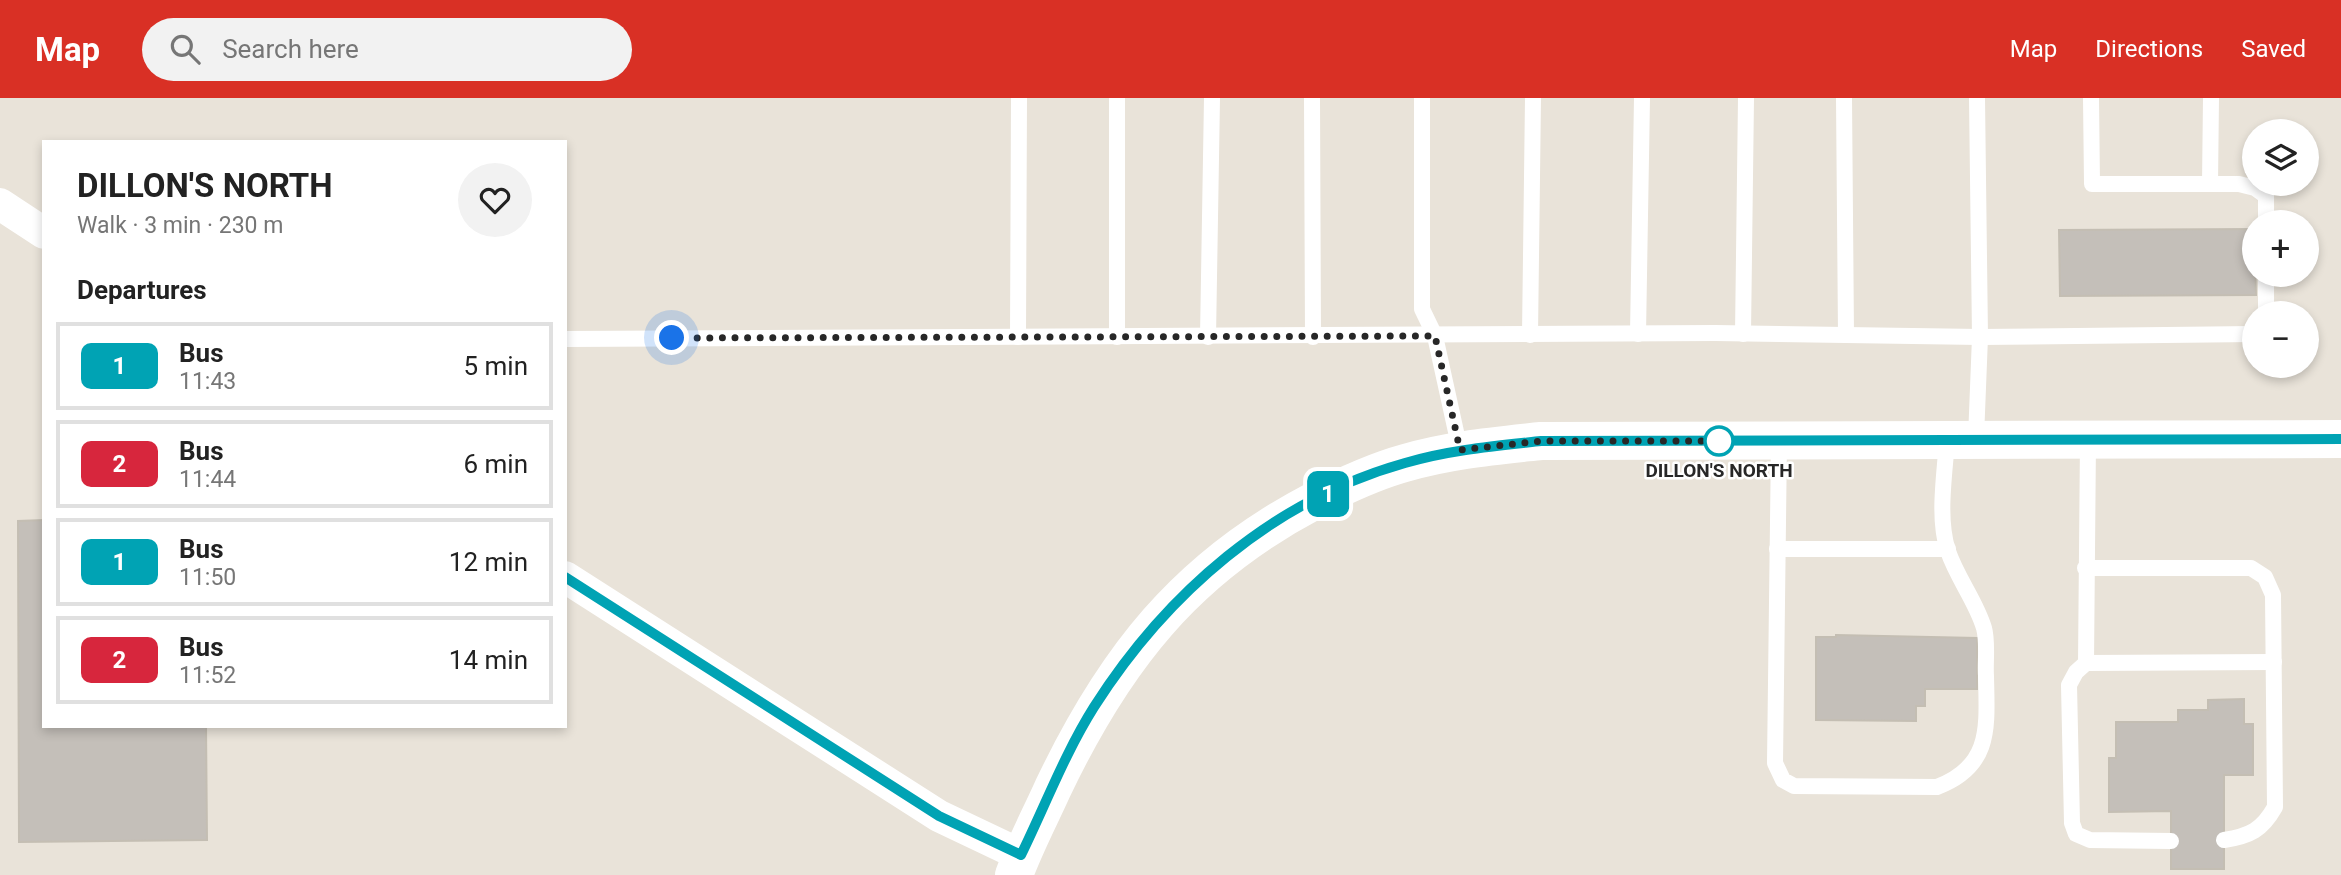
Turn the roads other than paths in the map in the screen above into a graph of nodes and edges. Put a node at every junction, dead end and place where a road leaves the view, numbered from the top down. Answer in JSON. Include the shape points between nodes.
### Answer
{"nodes":[{"id":1,"x":1020,"y":98,"type":"edge"},
{"id":2,"x":1117,"y":98,"type":"edge"},
{"id":3,"x":1212,"y":98,"type":"edge"},
{"id":4,"x":1312,"y":98,"type":"edge"},
{"id":5,"x":1422,"y":98,"type":"edge"},
{"id":6,"x":1533,"y":98,"type":"edge"},
{"id":7,"x":1642,"y":98,"type":"edge"},
{"id":8,"x":1746,"y":98,"type":"edge"},
{"id":9,"x":1844,"y":98,"type":"edge"},
{"id":10,"x":1977,"y":98,"type":"edge"},
{"id":11,"x":2091,"y":98,"type":"edge"},
{"id":12,"x":2211,"y":98,"type":"edge"},
{"id":13,"x":2210,"y":184,"type":"junction"},
{"id":14,"x":0,"y":204,"type":"edge"},
{"id":15,"x":2266,"y":210,"type":"edge"},
{"id":16,"x":42,"y":232,"type":"edge"},
{"id":17,"x":1638,"y":334,"type":"junction"},
{"id":18,"x":1743,"y":334,"type":"junction"},
{"id":19,"x":2242,"y":334,"type":"edge"},
{"id":20,"x":1530,"y":335,"type":"junction"},
{"id":21,"x":1846,"y":335,"type":"junction"},
{"id":22,"x":1435,"y":336,"type":"junction"},
{"id":23,"x":1018,"y":337,"type":"junction"},
{"id":24,"x":1117,"y":337,"type":"junction"},
{"id":25,"x":1208,"y":337,"type":"junction"},
{"id":26,"x":1313,"y":337,"type":"junction"},
{"id":27,"x":1980,"y":337,"type":"junction"},
{"id":28,"x":567,"y":339,"type":"edge"},
{"id":29,"x":1961,"y":439,"type":"junction"},
{"id":30,"x":2341,"y":439,"type":"edge"},
{"id":31,"x":2088,"y":440,"type":"junction"},
{"id":32,"x":1779,"y":441,"type":"junction"},
{"id":33,"x":1460,"y":450,"type":"junction"},
{"id":34,"x":1777,"y":549,"type":"junction"},
{"id":35,"x":1948,"y":549,"type":"junction"},
{"id":36,"x":2085,"y":568,"type":"junction"},
{"id":37,"x":567,"y":578,"type":"edge"},
{"id":38,"x":2274,"y":662,"type":"junction"},
{"id":39,"x":2086,"y":663,"type":"junction"},
{"id":40,"x":2224,"y":840,"type":"dead end"},
{"id":41,"x":2171,"y":841,"type":"dead end"},
{"id":42,"x":1018,"y":865,"type":"edge"}],
"edges":[{"from":1,"to":23,"type":"lane"},
{"from":2,"to":24,"type":"lane"},
{"from":3,"to":25,"type":"lane"},
{"from":4,"to":26,"type":"lane"},
{"from":5,"to":22,"type":"lane","via":[[1422,309]]},
{"from":6,"to":20,"type":"lane"},
{"from":7,"to":17,"type":"lane"},
{"from":8,"to":18,"type":"lane"},
{"from":9,"to":21,"type":"lane"},
{"from":10,"to":27,"type":"lane"},
{"from":11,"to":13,"type":"lane","via":[[2092,184]]},
{"from":12,"to":13,"type":"lane"},
{"from":13,"to":15,"type":"lane","via":[[2255,188],[2266,196]]},
{"from":14,"to":16,"type":"street"},
{"from":17,"to":18,"type":"lane"},
{"from":17,"to":20,"type":"lane"},
{"from":18,"to":21,"type":"lane"},
{"from":19,"to":27,"type":"lane"},
{"from":20,"to":22,"type":"lane"},
{"from":21,"to":27,"type":"lane"},
{"from":22,"to":26,"type":"lane"},
{"from":22,"to":33,"type":"lane"},
{"from":23,"to":24,"type":"lane"},
{"from":23,"to":28,"type":"lane"},
{"from":24,"to":25,"type":"lane"},
{"from":25,"to":26,"type":"lane"},
{"from":27,"to":29,"type":"lane"},
{"from":29,"to":31,"type":"street"},
{"from":29,"to":32,"type":"street"},
{"from":29,"to":35,"type":"lane","via":[[1943,507]]},
{"from":30,"to":31,"type":"street"},
{"from":31,"to":36,"type":"lane"},
{"from":32,"to":33,"type":"street","via":[[1541,441]]},
{"from":32,"to":34,"type":"lane"},
{"from":33,"to":42,"type":"street","via":[[1403,463],[1287,515],[1225,557],[1178,598],[1137,645],[1093,709]]},
{"from":34,"to":35,"type":"lane"},
{"from":34,"to":35,"type":"lane","via":[[1775,763],[1783,780],[1794,786],[1924,787],[1958,779],[1974,763],[1983,741],[1985,630]]},
{"from":36,"to":38,"type":"lane","via":[[2251,568],[2265,577],[2273,595]]},
{"from":36,"to":39,"type":"lane"},
{"from":37,"to":42,"type":"street"},
{"from":38,"to":39,"type":"lane"},
{"from":38,"to":40,"type":"lane","via":[[2275,807],[2265,825],[2248,836]]},
{"from":39,"to":41,"type":"lane","via":[[2069,685],[2076,834],[2091,840]]}]}
